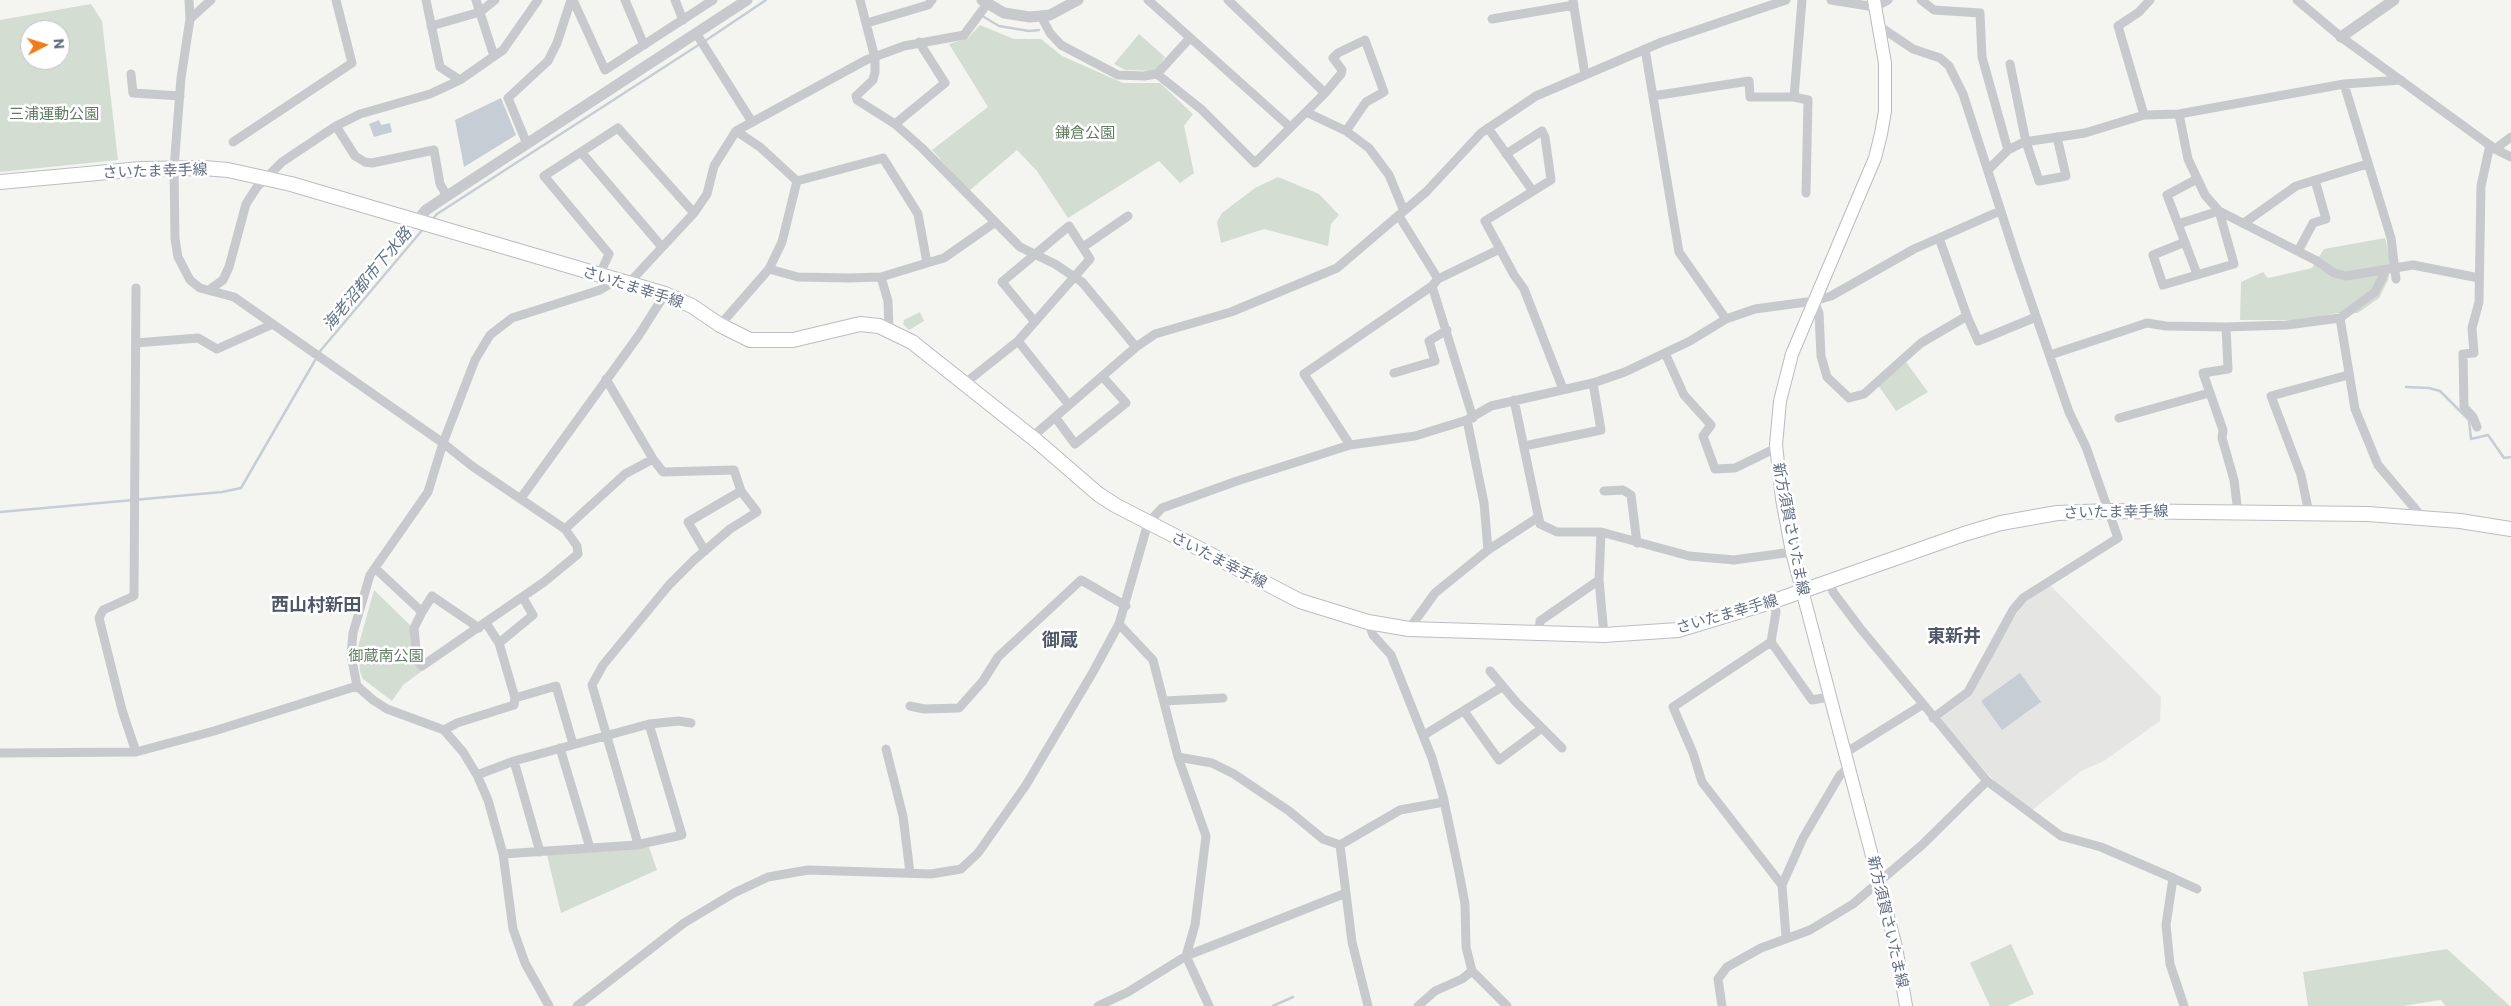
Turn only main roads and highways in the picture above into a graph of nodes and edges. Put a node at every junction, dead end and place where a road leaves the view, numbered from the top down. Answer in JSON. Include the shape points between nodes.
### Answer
{"nodes":[{"id":1,"x":1874,"y":3,"type":"edge"},
{"id":2,"x":0,"y":182,"type":"edge"},
{"id":3,"x":2511,"y":529,"type":"edge"},
{"id":4,"x":1802,"y":591,"type":"junction"},
{"id":5,"x":1906,"y":1006,"type":"edge"}],
"edges":[{"from":1,"to":4,"type":"main road","name":"新方須賀さいたま線","via":[[1885,83],[1882,134],[1875,158],[1814,301],[1785,377],[1780,401],[1776,448],[1782,499]]},
{"from":2,"to":4,"type":"main road","name":"さいたま幸手線","via":[[174,168],[228,170],[267,177],[665,294],[750,340],[793,340],[860,324],[889,330],[912,342],[1098,494],[1300,601],[1368,622],[1409,629],[1604,635],[1678,630]]},
{"from":3,"to":4,"type":"main road","name":"さいたま幸手線","via":[[2422,517],[2309,513],[2057,513],[2001,523]]},
{"from":4,"to":5,"type":"main road","name":"新方須賀さいたま線","via":[[1902,972]]}]}
